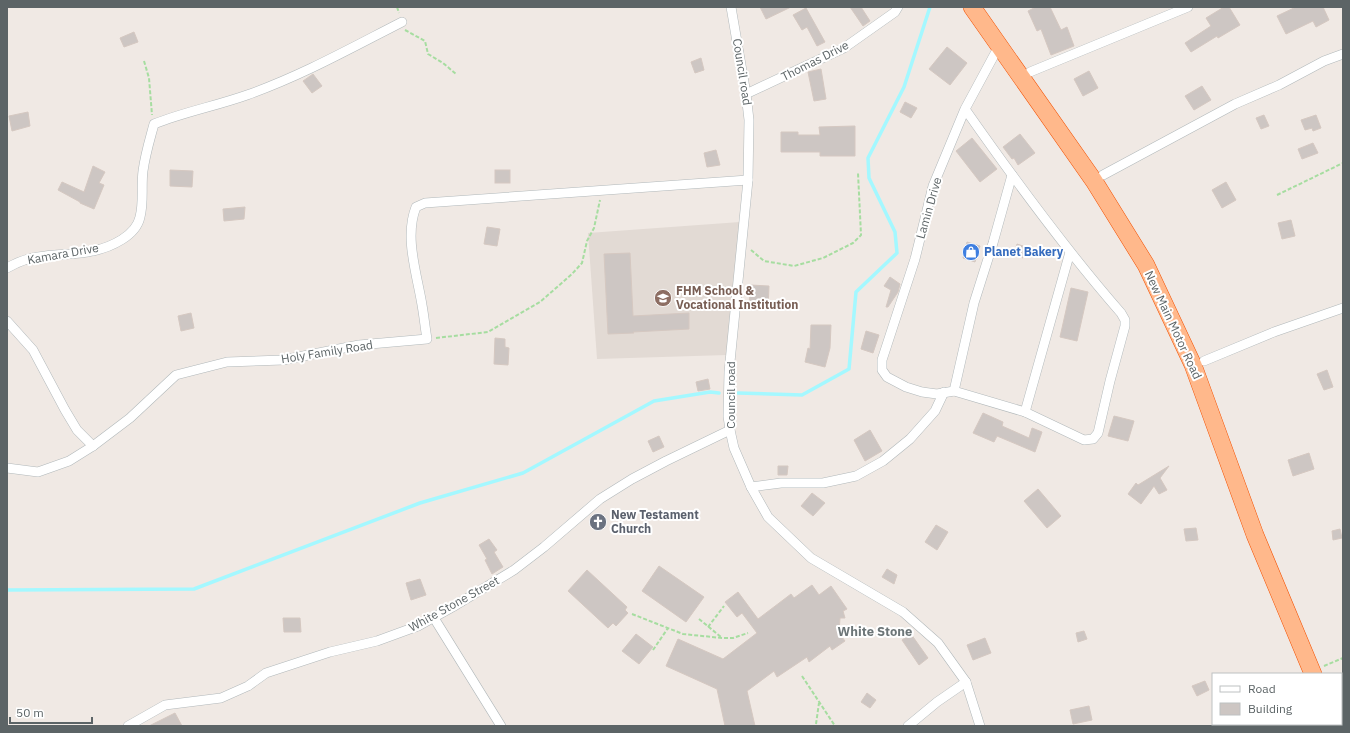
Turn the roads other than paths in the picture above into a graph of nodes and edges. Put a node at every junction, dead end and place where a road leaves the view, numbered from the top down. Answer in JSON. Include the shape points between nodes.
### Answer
{"nodes":[{"id":1,"x":730,"y":7,"type":"edge"},
{"id":2,"x":898,"y":7,"type":"edge"},
{"id":3,"x":972,"y":7,"type":"edge"},
{"id":4,"x":985,"y":7,"type":"edge"},
{"id":5,"x":1188,"y":7,"type":"edge"},
{"id":6,"x":402,"y":22,"type":"road end"},
{"id":7,"x":999,"y":46,"type":"junction"},
{"id":8,"x":1343,"y":54,"type":"edge"},
{"id":9,"x":1030,"y":72,"type":"junction"},
{"id":10,"x":746,"y":94,"type":"junction"},
{"id":11,"x":964,"y":109,"type":"junction"},
{"id":12,"x":1103,"y":175,"type":"junction"},
{"id":13,"x":1012,"y":176,"type":"junction"},
{"id":14,"x":748,"y":180,"type":"junction"},
{"id":15,"x":1070,"y":252,"type":"junction"},
{"id":16,"x":7,"y":268,"type":"edge"},
{"id":17,"x":1343,"y":308,"type":"edge"},
{"id":18,"x":7,"y":320,"type":"edge"},
{"id":19,"x":1204,"y":361,"type":"junction"},
{"id":20,"x":954,"y":391,"type":"junction"},
{"id":21,"x":944,"y":392,"type":"junction"},
{"id":22,"x":1025,"y":412,"type":"junction"},
{"id":23,"x":730,"y":430,"type":"junction"},
{"id":24,"x":94,"y":446,"type":"junction"},
{"id":25,"x":7,"y":468,"type":"edge"},
{"id":26,"x":751,"y":487,"type":"junction"},
{"id":27,"x":434,"y":618,"type":"junction"},
{"id":28,"x":1320,"y":672,"type":"edge"},
{"id":29,"x":966,"y":682,"type":"junction"},
{"id":30,"x":128,"y":726,"type":"edge"},
{"id":31,"x":501,"y":726,"type":"edge"},
{"id":32,"x":908,"y":726,"type":"edge"},
{"id":33,"x":980,"y":726,"type":"edge"}],
"edges":[{"from":1,"to":10,"type":"street","name":"Council road"},
{"from":2,"to":10,"type":"street","name":"Thomas Drive","via":[[895,12],[844,48]]},
{"from":3,"to":7,"type":"highway","name":"New Main Motor Road"},
{"from":4,"to":9,"type":"highway","name":"New Main Motor Road"},
{"from":5,"to":9,"type":"street"},
{"from":6,"to":16,"type":"street","name":"Kamara Drive","via":[[277,83],[154,124],[143,172],[140,218],[136,227],[127,236],[93,251],[26,259]]},
{"from":7,"to":11,"type":"street","name":"Lamin Drive"},
{"from":7,"to":28,"type":"highway","name":"New Main Motor Road","via":[[1094,181],[1146,265],[1193,366],[1255,535]]},
{"from":8,"to":12,"type":"street","via":[[1235,104]]},
{"from":9,"to":12,"type":"highway","name":"New Main Motor Road"},
{"from":10,"to":14,"type":"street","name":"Council road","via":[[749,120]]},
{"from":11,"to":13,"type":"street"},
{"from":11,"to":21,"type":"street","name":"Lamin Drive","via":[[933,186],[915,259],[882,360],[882,370],[887,377],[906,387],[937,394]]},
{"from":12,"to":19,"type":"highway","name":"New Main Motor Road","via":[[1155,259]]},
{"from":13,"to":15,"type":"street"},
{"from":13,"to":20,"type":"street","via":[[974,303]]},
{"from":14,"to":23,"type":"street","name":"Council road","via":[[729,372]]},
{"from":14,"to":24,"type":"street","name":"Holy Family Road","via":[[425,203],[416,207],[412,216],[411,234],[427,339],[359,345],[283,360],[227,362],[176,375],[130,418]]},
{"from":15,"to":22,"type":"street"},
{"from":15,"to":22,"type":"street","via":[[1125,320],[1098,433],[1093,439],[1084,440]]},
{"from":17,"to":19,"type":"street","via":[[1274,332]]},
{"from":18,"to":24,"type":"street","via":[[33,350],[77,430]]},
{"from":19,"to":28,"type":"highway","name":"New Main Motor Road"},
{"from":20,"to":21,"type":"street"},
{"from":20,"to":22,"type":"street"},
{"from":21,"to":26,"type":"street","via":[[935,412],[910,439],[883,461],[856,476],[823,483],[781,483]]},
{"from":23,"to":26,"type":"street","name":"Council road","via":[[734,448]]},
{"from":23,"to":27,"type":"street","name":"White Stone Street","via":[[700,443],[600,499],[514,570]]},
{"from":24,"to":25,"type":"street","name":"Holy Family Road","via":[[69,461],[38,472]]},
{"from":26,"to":29,"type":"street","name":"Council road","via":[[768,517],[811,558],[903,612],[938,643]]},
{"from":27,"to":30,"type":"street","name":"White Stone Street","via":[[377,640],[266,672],[248,686],[221,698],[165,705]]},
{"from":27,"to":31,"type":"street"},
{"from":29,"to":32,"type":"street"},
{"from":29,"to":33,"type":"street","name":"Council road"}]}
